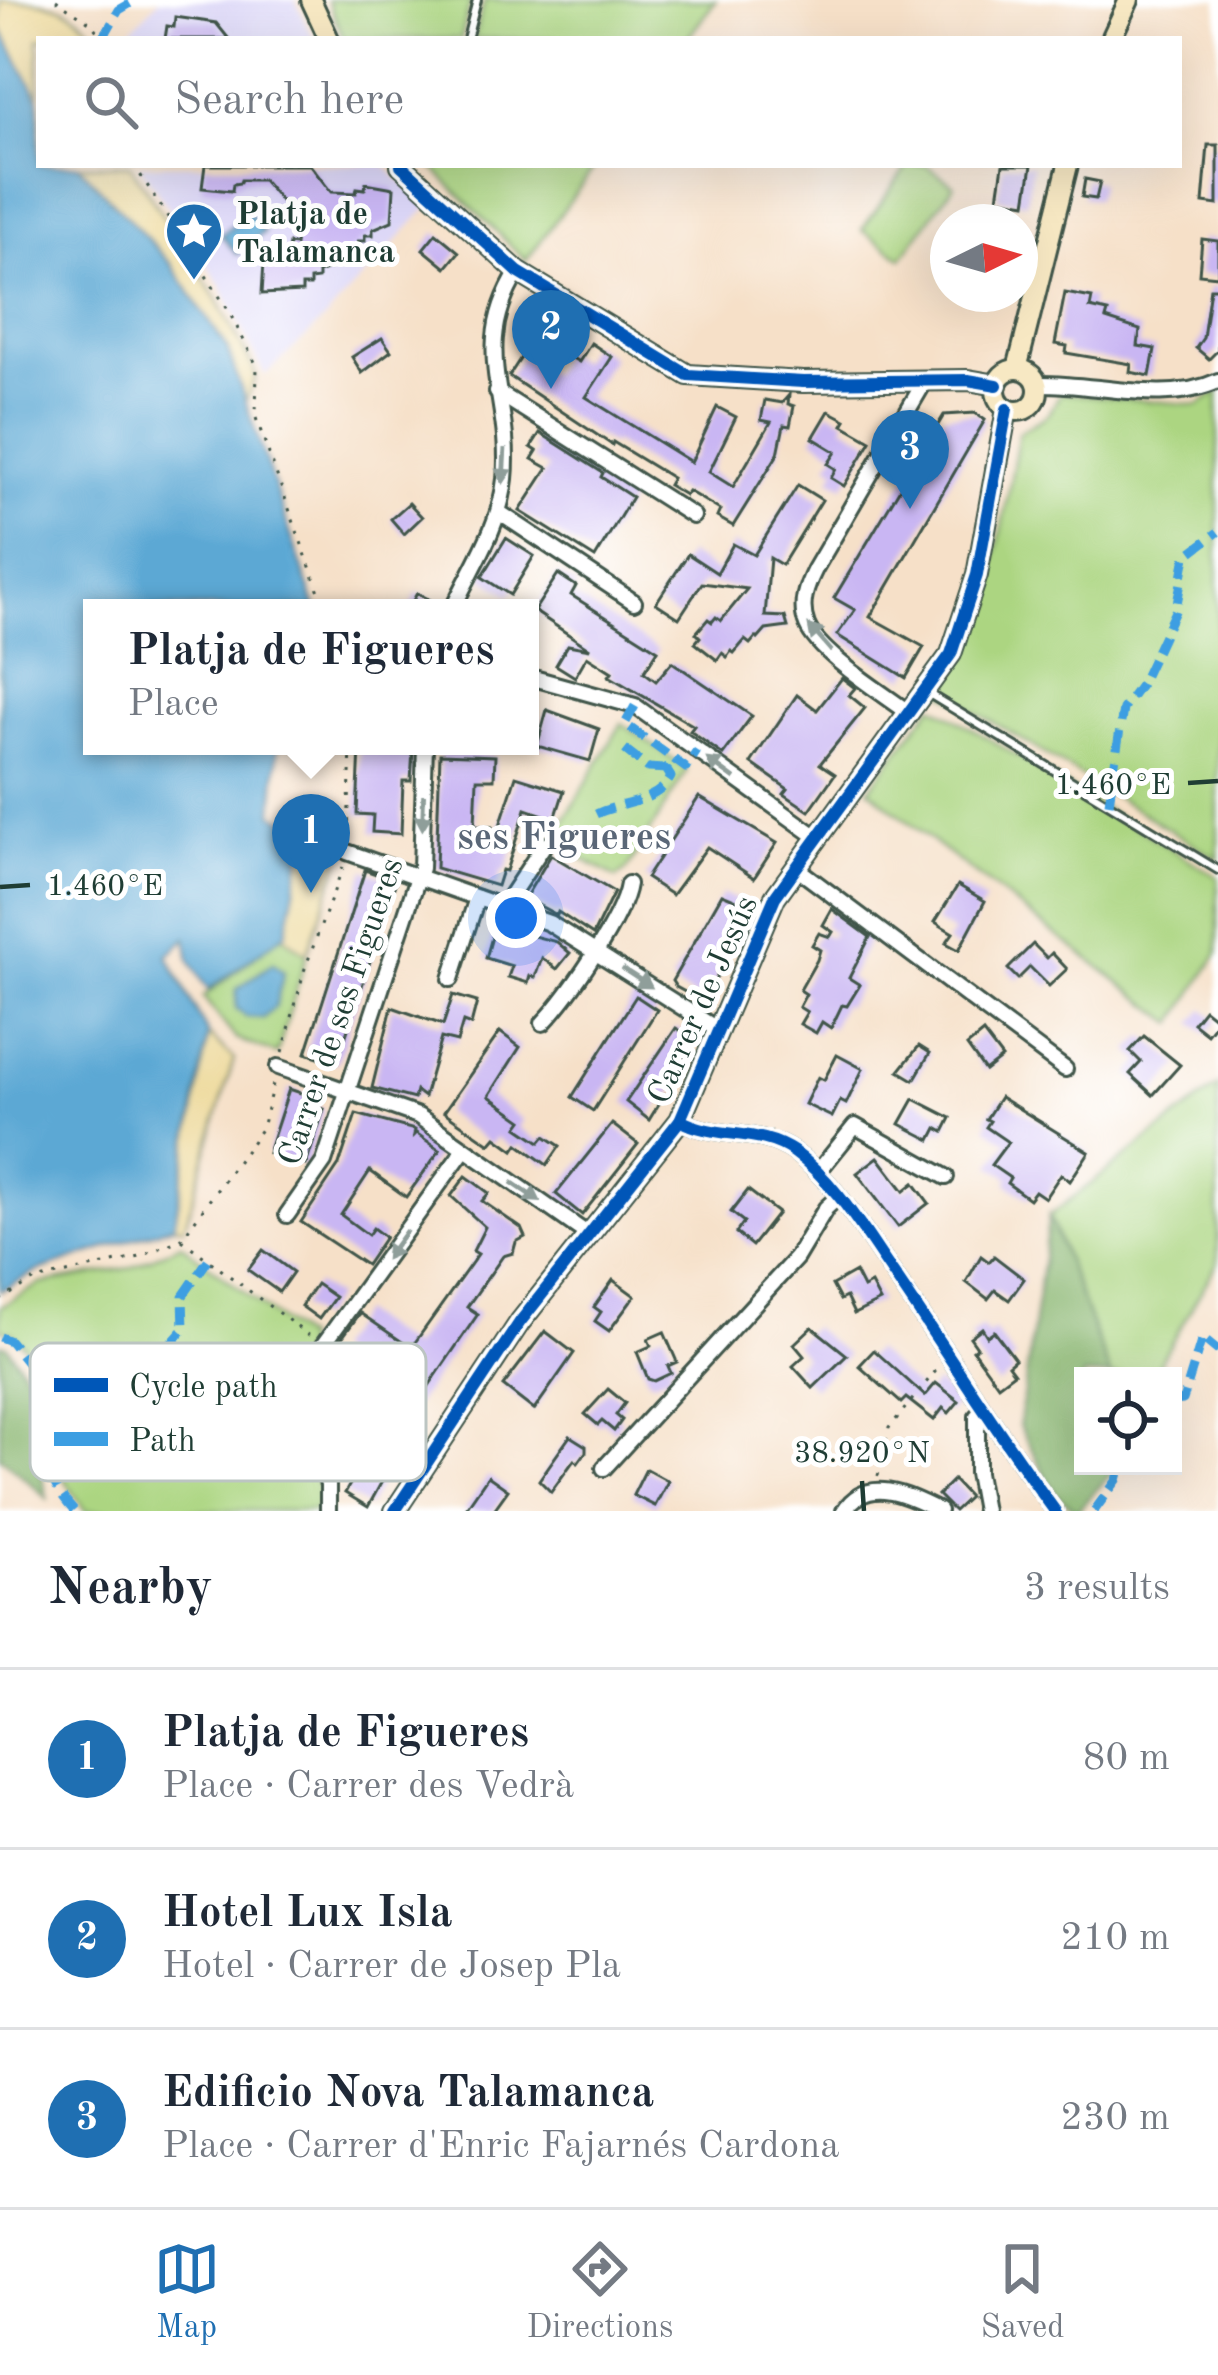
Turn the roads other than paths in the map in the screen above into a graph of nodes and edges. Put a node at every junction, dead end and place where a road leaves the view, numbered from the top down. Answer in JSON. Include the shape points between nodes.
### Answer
{"nodes":[{"id":1,"x":311,"y":0,"type":"edge"},
{"id":2,"x":477,"y":0,"type":"edge"},
{"id":3,"x":1129,"y":0,"type":"edge"},
{"id":4,"x":328,"y":36,"type":"edge"},
{"id":5,"x":468,"y":36,"type":"edge"},
{"id":6,"x":1113,"y":36,"type":"edge"},
{"id":7,"x":404,"y":168,"type":"edge"},
{"id":8,"x":1066,"y":168,"type":"edge"},
{"id":9,"x":518,"y":272,"type":"junction"},
{"id":10,"x":1017,"y":369,"type":"junction"},
{"id":11,"x":925,"y":381,"type":"junction"},
{"id":12,"x":1218,"y":381,"type":"edge"},
{"id":13,"x":1036,"y":384,"type":"junction"},
{"id":14,"x":997,"y":385,"type":"junction"},
{"id":15,"x":497,"y":392,"type":"junction"},
{"id":16,"x":1007,"y":409,"type":"junction"},
{"id":17,"x":500,"y":513,"type":"junction"},
{"id":18,"x":693,"y":516,"type":"dead end"},
{"id":19,"x":457,"y":599,"type":"edge"},
{"id":20,"x":634,"y":602,"type":"dead end"},
{"id":21,"x":539,"y":679,"type":"edge"},
{"id":22,"x":926,"y":692,"type":"junction"},
{"id":23,"x":909,"y":713,"type":"junction"},
{"id":24,"x":425,"y":755,"type":"edge"},
{"id":25,"x":817,"y":837,"type":"junction"},
{"id":26,"x":544,"y":845,"type":"dead end"},
{"id":27,"x":347,"y":852,"type":"road end"},
{"id":28,"x":795,"y":867,"type":"junction"},
{"id":29,"x":1218,"y":870,"type":"edge"},
{"id":30,"x":418,"y":877,"type":"junction"},
{"id":31,"x":628,"y":884,"type":"dead end"},
{"id":32,"x":477,"y":898,"type":"junction"},
{"id":33,"x":503,"y":907,"type":"junction"},
{"id":34,"x":595,"y":951,"type":"junction"},
{"id":35,"x":451,"y":980,"type":"dead end"},
{"id":36,"x":543,"y":1023,"type":"dead end"},
{"id":37,"x":718,"y":1030,"type":"junction"},
{"id":38,"x":278,"y":1067,"type":"road end"},
{"id":39,"x":1065,"y":1069,"type":"dead end"},
{"id":40,"x":346,"y":1093,"type":"junction"},
{"id":41,"x":680,"y":1120,"type":"junction"},
{"id":42,"x":464,"y":1150,"type":"junction"},
{"id":43,"x":818,"y":1172,"type":"junction"},
{"id":44,"x":946,"y":1178,"type":"dead end"},
{"id":45,"x":838,"y":1197,"type":"junction"},
{"id":46,"x":287,"y":1215,"type":"dead end"},
{"id":47,"x":587,"y":1234,"type":"junction"},
{"id":48,"x":325,"y":1343,"type":"edge"},
{"id":49,"x":984,"y":1411,"type":"junction"},
{"id":50,"x":426,"y":1465,"type":"edge"},
{"id":51,"x":604,"y":1468,"type":"dead end"},
{"id":52,"x":327,"y":1481,"type":"edge"},
{"id":53,"x":416,"y":1481,"type":"edge"},
{"id":54,"x":328,"y":1511,"type":"edge"},
{"id":55,"x":396,"y":1511,"type":"edge"},
{"id":56,"x":844,"y":1511,"type":"edge"},
{"id":57,"x":939,"y":1511,"type":"edge"},
{"id":58,"x":984,"y":1511,"type":"edge"},
{"id":59,"x":1055,"y":1511,"type":"edge"}],
"edges":[{"from":1,"to":4,"type":"street"},
{"from":2,"to":5,"type":"lane"},
{"from":3,"to":6,"type":"street"},
{"from":7,"to":9,"type":"street"},
{"from":8,"to":10,"type":"street"},
{"from":9,"to":11,"type":"street","via":[[688,375]]},
{"from":9,"to":15,"type":"street","via":[[491,338]]},
{"from":10,"to":13,"type":"street"},
{"from":10,"to":14,"type":"street"},
{"from":11,"to":14,"type":"street"},
{"from":23,"to":11,"type":"street","one_way":true,"via":[[818,641],[803,606],[815,569]]},
{"from":12,"to":13,"type":"street","via":[[1160,391]]},
{"from":13,"to":16,"type":"street","via":[[1033,404]]},
{"from":14,"to":16,"type":"street"},
{"from":15,"to":17,"type":"street","one_way":true,"via":[[506,430]]},
{"from":15,"to":18,"type":"street"},
{"from":16,"to":22,"type":"street","name":"Carrer de Jesús","via":[[966,619]]},
{"from":17,"to":19,"type":"street"},
{"from":17,"to":20,"type":"street"},
{"from":25,"to":21,"type":"street","one_way":true,"via":[[635,706]]},
{"from":22,"to":23,"type":"street","name":"Carrer de Jesús"},
{"from":22,"to":29,"type":"lane"},
{"from":23,"to":25,"type":"street","name":"Carrer de Jesús"},
{"from":24,"to":30,"type":"street","name":"Carrer de ses Figueres","one_way":true},
{"from":25,"to":28,"type":"street","name":"Carrer de Jesús"},
{"from":26,"to":33,"type":"street"},
{"from":27,"to":30,"type":"street"},
{"from":28,"to":37,"type":"street","name":"Carrer de Jesús"},
{"from":28,"to":39,"type":"street"},
{"from":30,"to":32,"type":"street"},
{"from":30,"to":40,"type":"street","name":"Carrer de ses Figueres"},
{"from":31,"to":34,"type":"street"},
{"from":32,"to":33,"type":"street"},
{"from":32,"to":35,"type":"street"},
{"from":33,"to":34,"type":"street"},
{"from":34,"to":36,"type":"street"},
{"from":34,"to":37,"type":"street","one_way":true},
{"from":37,"to":41,"type":"street","name":"Carrer de Jesús"},
{"from":38,"to":40,"type":"street"},
{"from":40,"to":42,"type":"street","via":[[418,1117]]},
{"from":40,"to":46,"type":"street","name":"Carrer de ses Figueres","via":[[324,1162]]},
{"from":41,"to":43,"type":"street","via":[[774,1140]]},
{"from":41,"to":47,"type":"street","name":"Carrer de Jesús"},
{"from":42,"to":47,"type":"street","one_way":true},
{"from":42,"to":48,"type":"street","one_way":true},
{"from":43,"to":44,"type":"street","via":[[855,1126]]},
{"from":43,"to":45,"type":"street"},
{"from":45,"to":49,"type":"street"},
{"from":45,"to":51,"type":"street","via":[[796,1258]]},
{"from":47,"to":50,"type":"street","name":"Carrer de Jesús"},
{"from":49,"to":58,"type":"street","via":[[977,1416]]},
{"from":49,"to":59,"type":"street"},
{"from":52,"to":54,"type":"street","one_way":true},
{"from":53,"to":55,"type":"street","name":"Carrer de Jesús"},
{"from":56,"to":57,"type":"street","via":[[876,1488]]}]}
